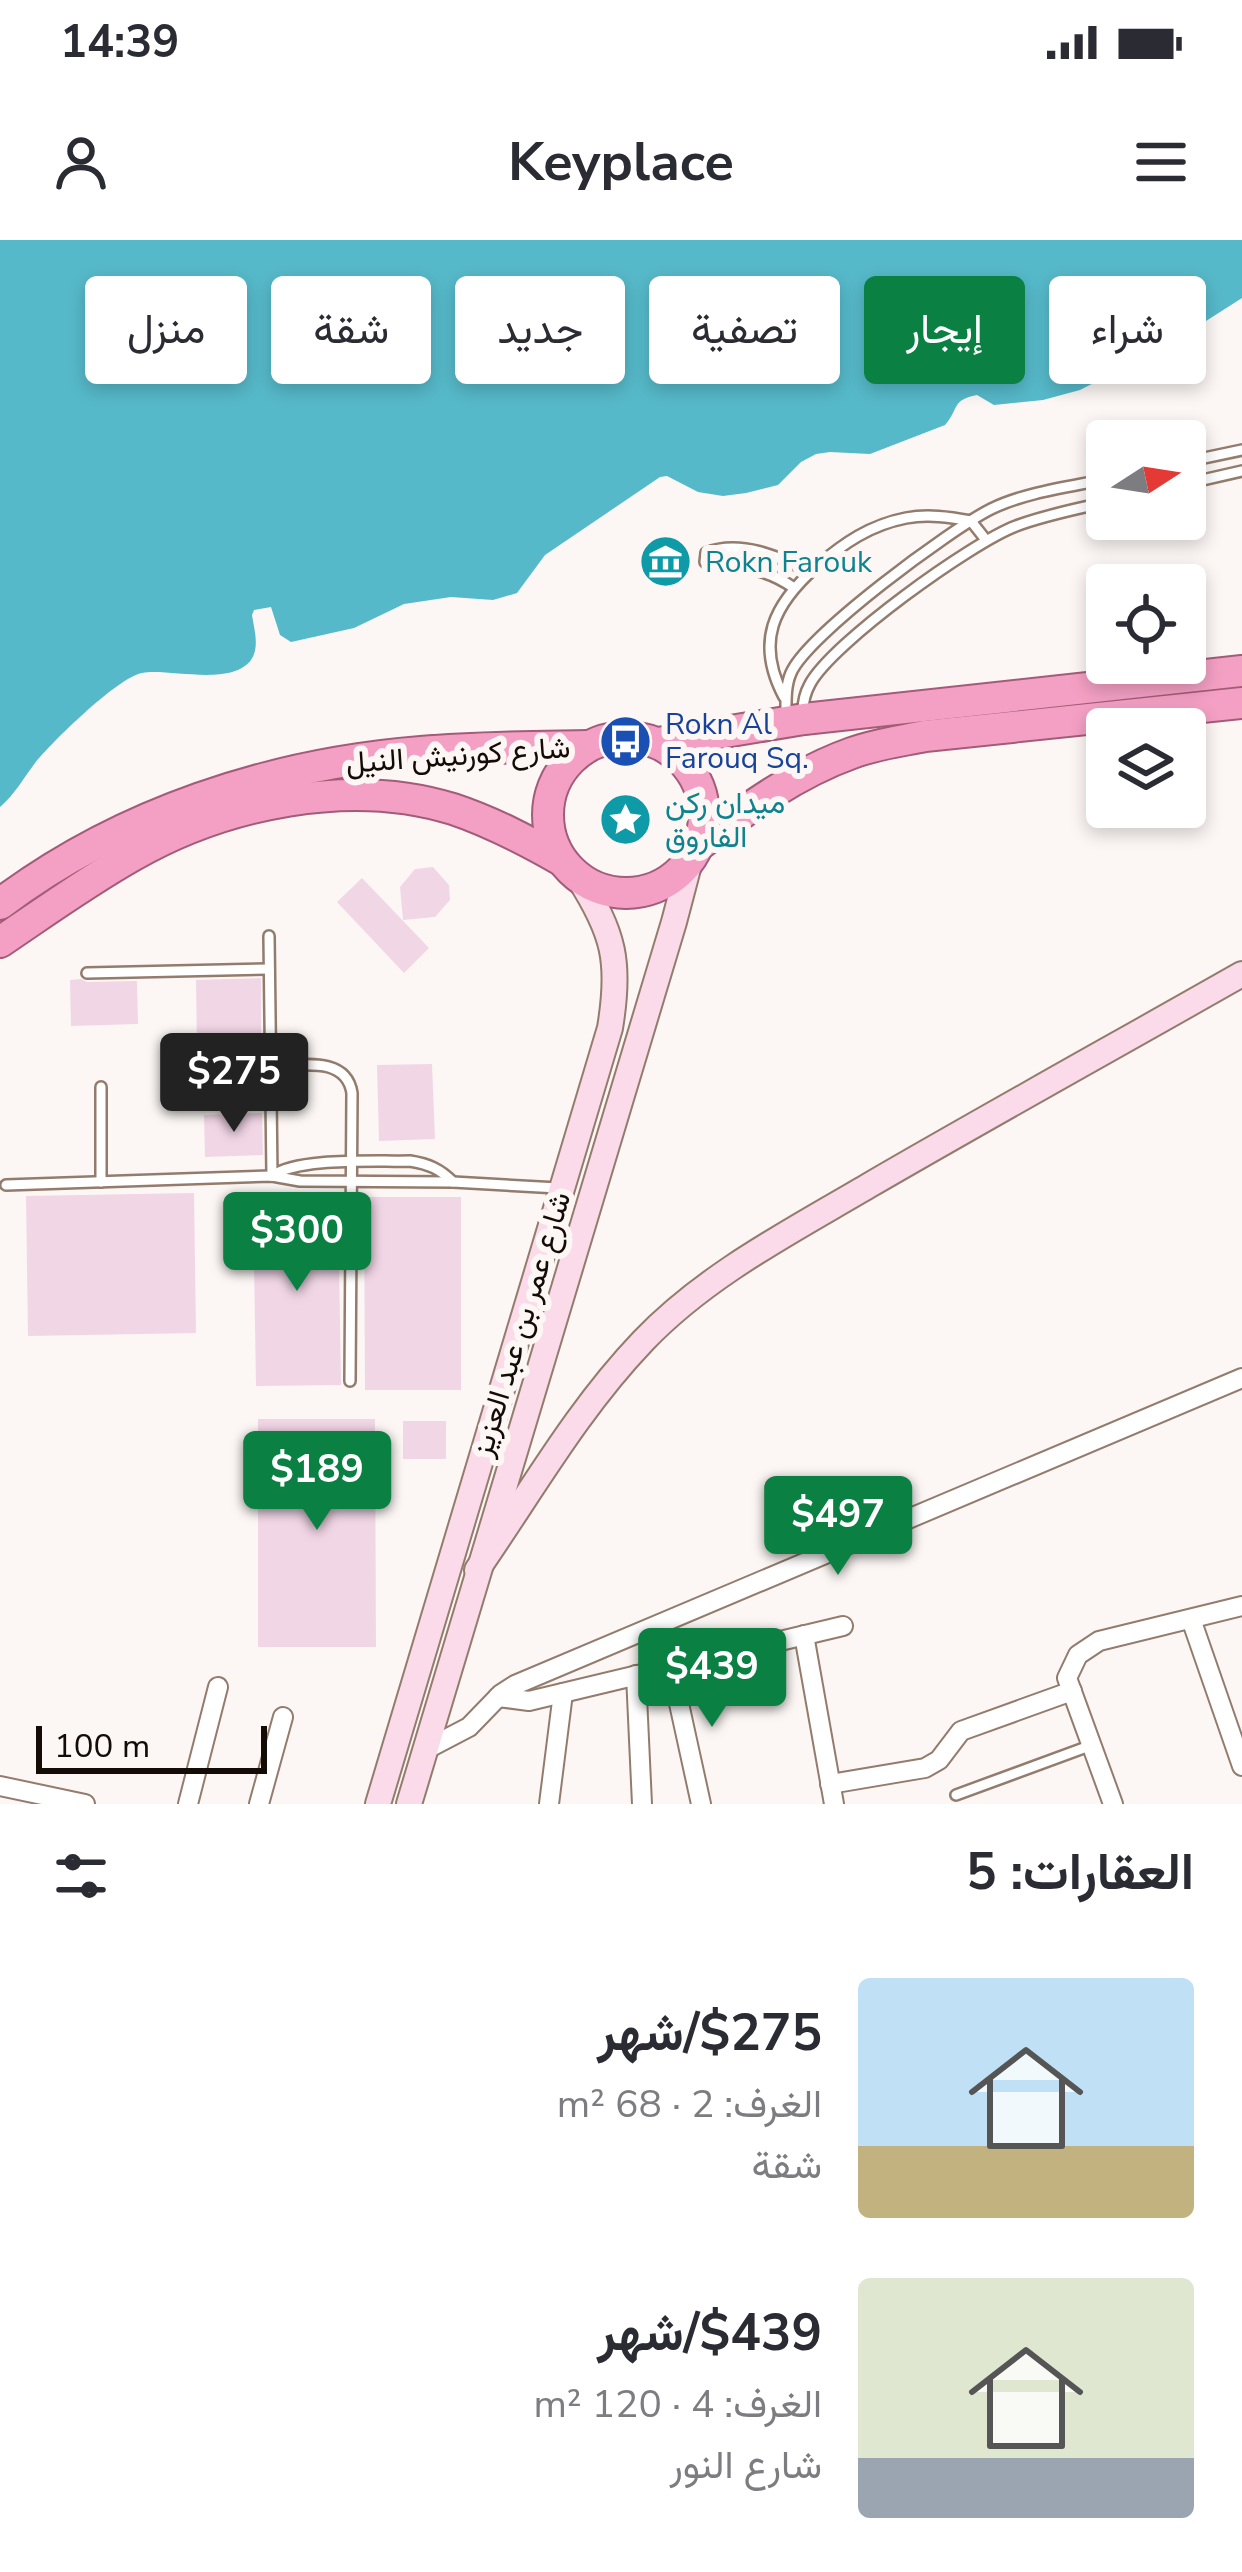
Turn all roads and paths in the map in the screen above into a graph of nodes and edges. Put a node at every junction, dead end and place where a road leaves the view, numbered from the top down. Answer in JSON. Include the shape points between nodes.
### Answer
{"nodes":[{"id":1,"x":1242,"y":449,"type":"edge"},
{"id":2,"x":1206,"y":457,"type":"edge"},
{"id":3,"x":1242,"y":471,"type":"edge"},
{"id":4,"x":1206,"y":479,"type":"edge"},
{"id":5,"x":1086,"y":484,"type":"edge"},
{"id":6,"x":1086,"y":507,"type":"edge"},
{"id":7,"x":971,"y":521,"type":"junction"},
{"id":8,"x":986,"y":540,"type":"junction"},
{"id":9,"x":811,"y":572,"type":"junction"},
{"id":10,"x":794,"y":588,"type":"junction"},
{"id":11,"x":1242,"y":671,"type":"edge"},
{"id":12,"x":1242,"y":703,"type":"edge"},
{"id":13,"x":792,"y":714,"type":"junction"},
{"id":14,"x":658,"y":743,"type":"junction"},
{"id":15,"x":588,"y":746,"type":"junction"},
{"id":16,"x":695,"y":853,"type":"junction"},
{"id":17,"x":570,"y":869,"type":"junction"},
{"id":18,"x":0,"y":904,"type":"edge"},
{"id":19,"x":269,"y":936,"type":"dead end"},
{"id":20,"x":0,"y":941,"type":"edge"},
{"id":21,"x":269,"y":969,"type":"junction"},
{"id":22,"x":87,"y":973,"type":"dead end"},
{"id":23,"x":1242,"y":974,"type":"edge"},
{"id":24,"x":270,"y":1066,"type":"junction"},
{"id":25,"x":101,"y":1087,"type":"dead end"},
{"id":26,"x":352,"y":1163,"type":"junction"},
{"id":27,"x":272,"y":1176,"type":"junction"},
{"id":28,"x":101,"y":1182,"type":"junction"},
{"id":29,"x":352,"y":1182,"type":"junction"},
{"id":30,"x":453,"y":1182,"type":"junction"},
{"id":31,"x":6,"y":1185,"type":"dead end"},
{"id":32,"x":562,"y":1188,"type":"junction"},
{"id":33,"x":1242,"y":1378,"type":"edge"},
{"id":34,"x":350,"y":1381,"type":"dead end"},
{"id":35,"x":478,"y":1570,"type":"junction"},
{"id":36,"x":1242,"y":1606,"type":"edge"},
{"id":37,"x":1192,"y":1618,"type":"junction"},
{"id":38,"x":843,"y":1626,"type":"dead end"},
{"id":39,"x":804,"y":1635,"type":"junction"},
{"id":40,"x":671,"y":1667,"type":"junction"},
{"id":41,"x":636,"y":1675,"type":"junction"},
{"id":42,"x":218,"y":1687,"type":"dead end"},
{"id":43,"x":1072,"y":1691,"type":"junction"},
{"id":44,"x":563,"y":1693,"type":"junction"},
{"id":45,"x":499,"y":1697,"type":"junction"},
{"id":46,"x":283,"y":1717,"type":"dead end"},
{"id":47,"x":1092,"y":1745,"type":"junction"},
{"id":48,"x":425,"y":1750,"type":"junction"},
{"id":49,"x":1241,"y":1760,"type":"edge"},
{"id":50,"x":0,"y":1786,"type":"edge"},
{"id":51,"x":832,"y":1794,"type":"edge"},
{"id":52,"x":956,"y":1795,"type":"dead end"},
{"id":53,"x":60,"y":1801,"type":"edge"},
{"id":54,"x":85,"y":1804,"type":"edge"},
{"id":55,"x":188,"y":1804,"type":"edge"},
{"id":56,"x":260,"y":1804,"type":"edge"},
{"id":57,"x":378,"y":1804,"type":"edge"},
{"id":58,"x":409,"y":1804,"type":"edge"},
{"id":59,"x":549,"y":1804,"type":"edge"},
{"id":60,"x":642,"y":1804,"type":"edge"},
{"id":61,"x":701,"y":1804,"type":"edge"},
{"id":62,"x":1113,"y":1804,"type":"edge"}],
"edges":[{"from":1,"to":2,"type":"lane"},
{"from":3,"to":4,"type":"lane"},
{"from":5,"to":7,"type":"lane","via":[[1021,498]]},
{"from":6,"to":8,"type":"lane"},
{"from":7,"to":8,"type":"lane"},
{"from":7,"to":9,"type":"lane","via":[[910,517],[881,524]]},
{"from":7,"to":13,"type":"lane","via":[[807,651],[791,673]]},
{"from":8,"to":13,"type":"lane","via":[[835,655]]},
{"from":9,"to":10,"type":"lane"},
{"from":9,"to":10,"type":"lane","via":[[754,550],[704,555],[710,567],[762,570]]},
{"from":10,"to":13,"type":"lane","via":[[779,608],[769,654]]},
{"from":11,"to":13,"type":"highway"},
{"from":12,"to":16,"type":"highway","via":[[871,747],[785,785]]},
{"from":13,"to":14,"type":"highway"},
{"from":14,"to":15,"type":"highway","via":[[610,737]]},
{"from":14,"to":16,"type":"highway","via":[[699,785],[704,825]]},
{"from":15,"to":17,"type":"highway","via":[[563,767],[549,797],[549,830]]},
{"from":15,"to":18,"type":"highway","name":"شارع كورنيش النيل","via":[[419,752],[244,784],[125,828]]},
{"from":16,"to":17,"type":"highway","via":[[676,876],[638,893],[596,888]]},
{"from":16,"to":35,"type":"main road","name":"شارع عمر بن عبد العزيز"},
{"from":17,"to":20,"type":"highway","name":"شارع كورنيش النيل","via":[[507,829],[448,808],[387,796],[325,796],[179,832]]},
{"from":17,"to":32,"type":"main road","name":"شارع عمر بن عبد العزيز","via":[[600,911],[616,988]]},
{"from":19,"to":21,"type":"lane"},
{"from":21,"to":22,"type":"lane"},
{"from":21,"to":24,"type":"lane"},
{"from":23,"to":35,"type":"main road","via":[[698,1291],[600,1388]]},
{"from":24,"to":26,"type":"lane","via":[[342,1071],[352,1093]]},
{"from":24,"to":27,"type":"lane"},
{"from":25,"to":28,"type":"lane"},
{"from":26,"to":27,"type":"lane","via":[[289,1166]]},
{"from":26,"to":29,"type":"lane"},
{"from":26,"to":30,"type":"lane","via":[[427,1163]]},
{"from":27,"to":28,"type":"lane"},
{"from":27,"to":29,"type":"lane"},
{"from":28,"to":31,"type":"lane"},
{"from":29,"to":30,"type":"lane"},
{"from":29,"to":34,"type":"lane"},
{"from":30,"to":32,"type":"lane"},
{"from":32,"to":57,"type":"main road","name":"شارع عمر بن عبد العزيز"},
{"from":33,"to":45,"type":"street"},
{"from":35,"to":48,"type":"main road","name":"شارع عمر بن عبد العزيز"},
{"from":36,"to":37,"type":"street"},
{"from":37,"to":43,"type":"street","via":[[1087,1646],[1067,1678]]},
{"from":37,"to":49,"type":"street"},
{"from":38,"to":39,"type":"street"},
{"from":39,"to":40,"type":"street"},
{"from":39,"to":51,"type":"street"},
{"from":40,"to":41,"type":"street"},
{"from":40,"to":61,"type":"street"},
{"from":41,"to":44,"type":"street"},
{"from":41,"to":60,"type":"street"},
{"from":42,"to":55,"type":"street"},
{"from":43,"to":47,"type":"street"},
{"from":43,"to":51,"type":"street","via":[[961,1731],[925,1768]]},
{"from":44,"to":45,"type":"street"},
{"from":44,"to":59,"type":"street"},
{"from":45,"to":48,"type":"street","via":[[469,1727]]},
{"from":46,"to":56,"type":"street"},
{"from":47,"to":52,"type":"lane"},
{"from":47,"to":62,"type":"street"},
{"from":48,"to":58,"type":"main road","name":"شارع عمر بن عبد العزيز"},
{"from":50,"to":53,"type":"street"},
{"from":53,"to":54,"type":"street"}]}
